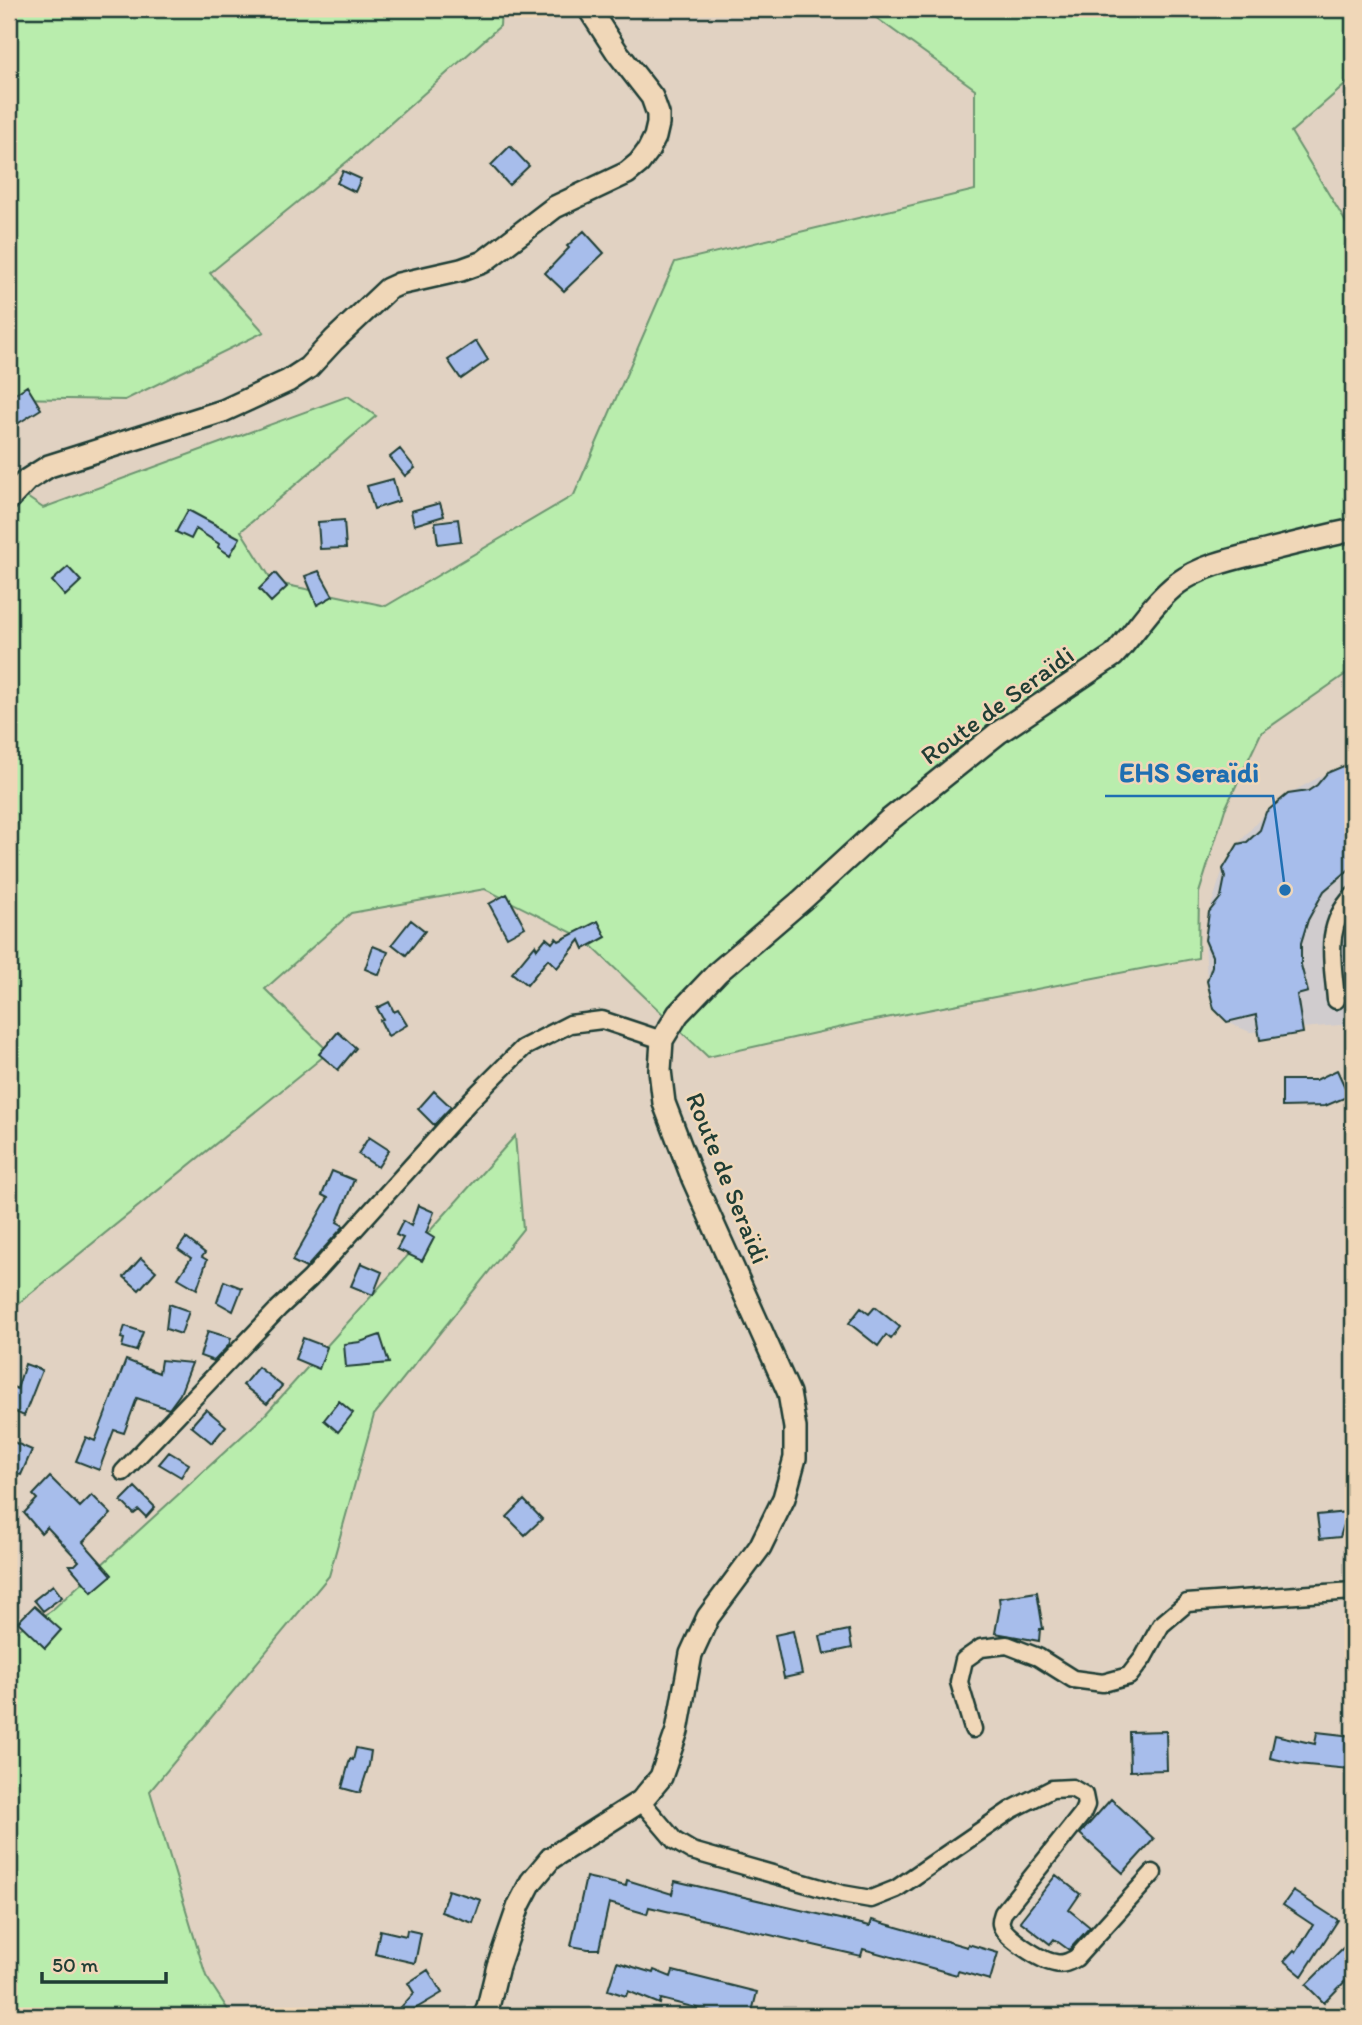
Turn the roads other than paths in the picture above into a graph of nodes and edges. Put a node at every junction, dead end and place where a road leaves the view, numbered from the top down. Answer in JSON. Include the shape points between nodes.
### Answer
{"nodes":[{"id":1,"x":589,"y":9,"type":"edge"},
{"id":2,"x":9,"y":499,"type":"edge"},
{"id":3,"x":1353,"y":530,"type":"edge"},
{"id":4,"x":1353,"y":896,"type":"edge"},
{"id":5,"x":1336,"y":999,"type":"dead end"},
{"id":6,"x":662,"y":1040,"type":"junction"},
{"id":7,"x":123,"y":1472,"type":"dead end"},
{"id":8,"x":1353,"y":1591,"type":"edge"},
{"id":9,"x":973,"y":1729,"type":"dead end"},
{"id":10,"x":641,"y":1801,"type":"junction"},
{"id":11,"x":1153,"y":1873,"type":"dead end"},
{"id":12,"x":484,"y":2016,"type":"edge"}],
"edges":[{"from":1,"to":2,"type":"main road","via":[[655,106],[655,136],[639,163],[555,206],[483,262],[388,289],[299,376],[223,411],[49,466]]},
{"from":3,"to":6,"type":"main road","name":"Route de Seraïdi","via":[[1224,561],[1178,583],[1113,656],[998,733],[888,821],[718,972],[678,1014]]},
{"from":4,"to":5,"type":"street","via":[[1331,937]]},
{"from":6,"to":7,"type":"street","via":[[602,1020],[569,1024],[523,1048],[310,1279]]},
{"from":6,"to":10,"type":"main road","name":"Route de Seraïdi","via":[[664,1103],[789,1393],[795,1458],[784,1498],[760,1547],[708,1617],[691,1654],[677,1731],[661,1777]]},
{"from":8,"to":9,"type":"street","via":[[1187,1604],[1161,1625],[1129,1676],[1103,1684],[1073,1679],[1038,1657],[1007,1645],[981,1648],[964,1660],[959,1682]]},
{"from":10,"to":11,"type":"street","via":[[675,1841],[692,1851],[870,1899],[896,1889],[1011,1810],[1052,1789],[1072,1788],[1084,1795],[1082,1814],[1003,1913],[1000,1923],[1005,1933],[1040,1959],[1055,1964],[1076,1958]]},
{"from":10,"to":12,"type":"main road","name":"Route de Seraïdi","via":[[551,1858],[531,1882],[519,1905]]}]}
